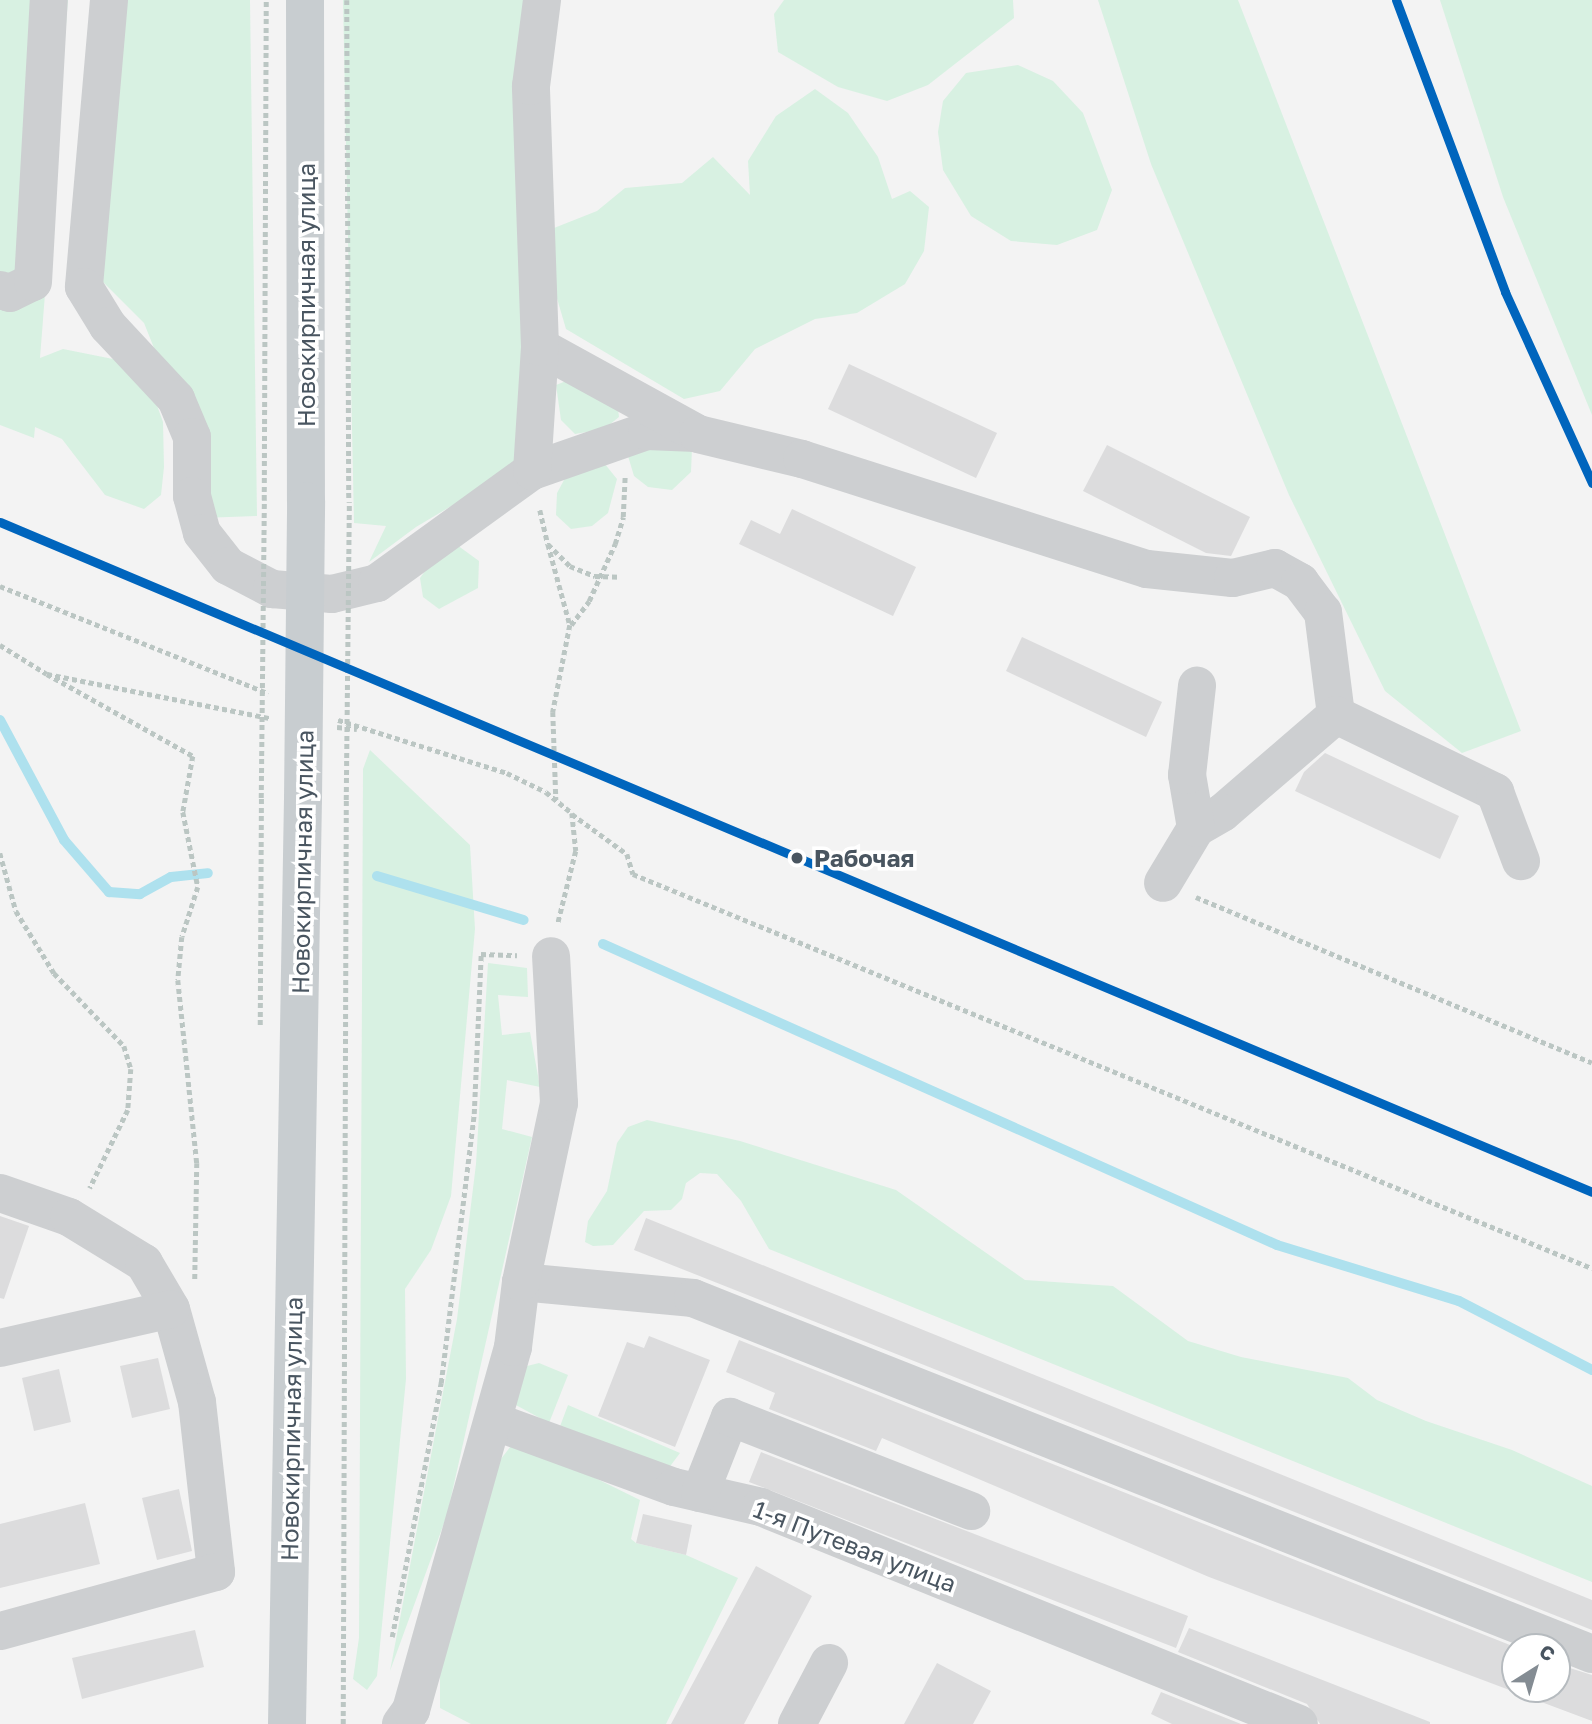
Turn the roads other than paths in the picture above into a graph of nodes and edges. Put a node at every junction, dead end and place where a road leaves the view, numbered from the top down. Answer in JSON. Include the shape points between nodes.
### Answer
{"nodes":[{"id":1,"x":49,"y":0,"type":"edge"},
{"id":2,"x":109,"y":0,"type":"edge"},
{"id":3,"x":305,"y":0,"type":"edge"},
{"id":4,"x":542,"y":0,"type":"edge"},
{"id":5,"x":16,"y":286,"type":"edge"},
{"id":6,"x":84,"y":287,"type":"junction"},
{"id":7,"x":540,"y":346,"type":"junction"},
{"id":8,"x":698,"y":434,"type":"junction"},
{"id":9,"x":532,"y":471,"type":"junction"},
{"id":10,"x":1197,"y":686,"type":"dead end"},
{"id":11,"x":1336,"y":715,"type":"junction"},
{"id":12,"x":1196,"y":828,"type":"junction"},
{"id":13,"x":1521,"y":860,"type":"dead end"},
{"id":14,"x":1163,"y":883,"type":"road end"},
{"id":15,"x":551,"y":956,"type":"road end"},
{"id":16,"x":0,"y":1193,"type":"edge"},
{"id":17,"x":520,"y":1282,"type":"junction"},
{"id":18,"x":183,"y":1298,"type":"junction"},
{"id":19,"x":0,"y":1348,"type":"edge"},
{"id":20,"x":496,"y":1422,"type":"junction"},
{"id":21,"x":700,"y":1493,"type":"junction"},
{"id":22,"x":971,"y":1511,"type":"dead end"},
{"id":23,"x":0,"y":1630,"type":"edge"},
{"id":24,"x":1592,"y":1654,"type":"edge"},
{"id":25,"x":829,"y":1663,"type":"dead end"},
{"id":26,"x":416,"y":1719,"type":"edge"},
{"id":27,"x":287,"y":1724,"type":"edge"},
{"id":28,"x":797,"y":1724,"type":"edge"},
{"id":29,"x":1299,"y":1724,"type":"edge"}],
"edges":[{"from":1,"to":5,"type":"street"},
{"from":2,"to":6,"type":"street"},
{"from":3,"to":27,"type":"main road","name":"Новокирпичная улица","bridge":true,"via":[[303,799]]},
{"from":4,"to":7,"type":"street","via":[[531,86]]},
{"from":5,"to":6,"type":"street"},
{"from":6,"to":9,"type":"street","via":[[108,326],[176,399],[192,437],[192,496],[202,533],[228,566],[272,589],[332,594],[377,583]]},
{"from":7,"to":8,"type":"street"},
{"from":7,"to":9,"type":"street"},
{"from":8,"to":9,"type":"street","via":[[647,431]]},
{"from":8,"to":11,"type":"street","via":[[802,459],[1147,569],[1233,578],[1275,568],[1300,582],[1323,612]]},
{"from":10,"to":12,"type":"street","via":[[1187,775]]},
{"from":11,"to":12,"type":"street","via":[[1222,813]]},
{"from":11,"to":13,"type":"street","via":[[1495,792]]},
{"from":12,"to":14,"type":"street"},
{"from":15,"to":17,"type":"street","via":[[559,1103]]},
{"from":16,"to":18,"type":"street","via":[[69,1217],[144,1263]]},
{"from":17,"to":20,"type":"street"},
{"from":17,"to":24,"type":"street","via":[[692,1298]]},
{"from":18,"to":19,"type":"street"},
{"from":18,"to":23,"type":"street","via":[[216,1572]]},
{"from":20,"to":21,"type":"street","name":"1-я Путевая улица"},
{"from":20,"to":26,"type":"street"},
{"from":21,"to":22,"type":"street","via":[[730,1417]]},
{"from":21,"to":29,"type":"street","name":"1-я Путевая улица","via":[[761,1507]]},
{"from":25,"to":28,"type":"street"}]}
